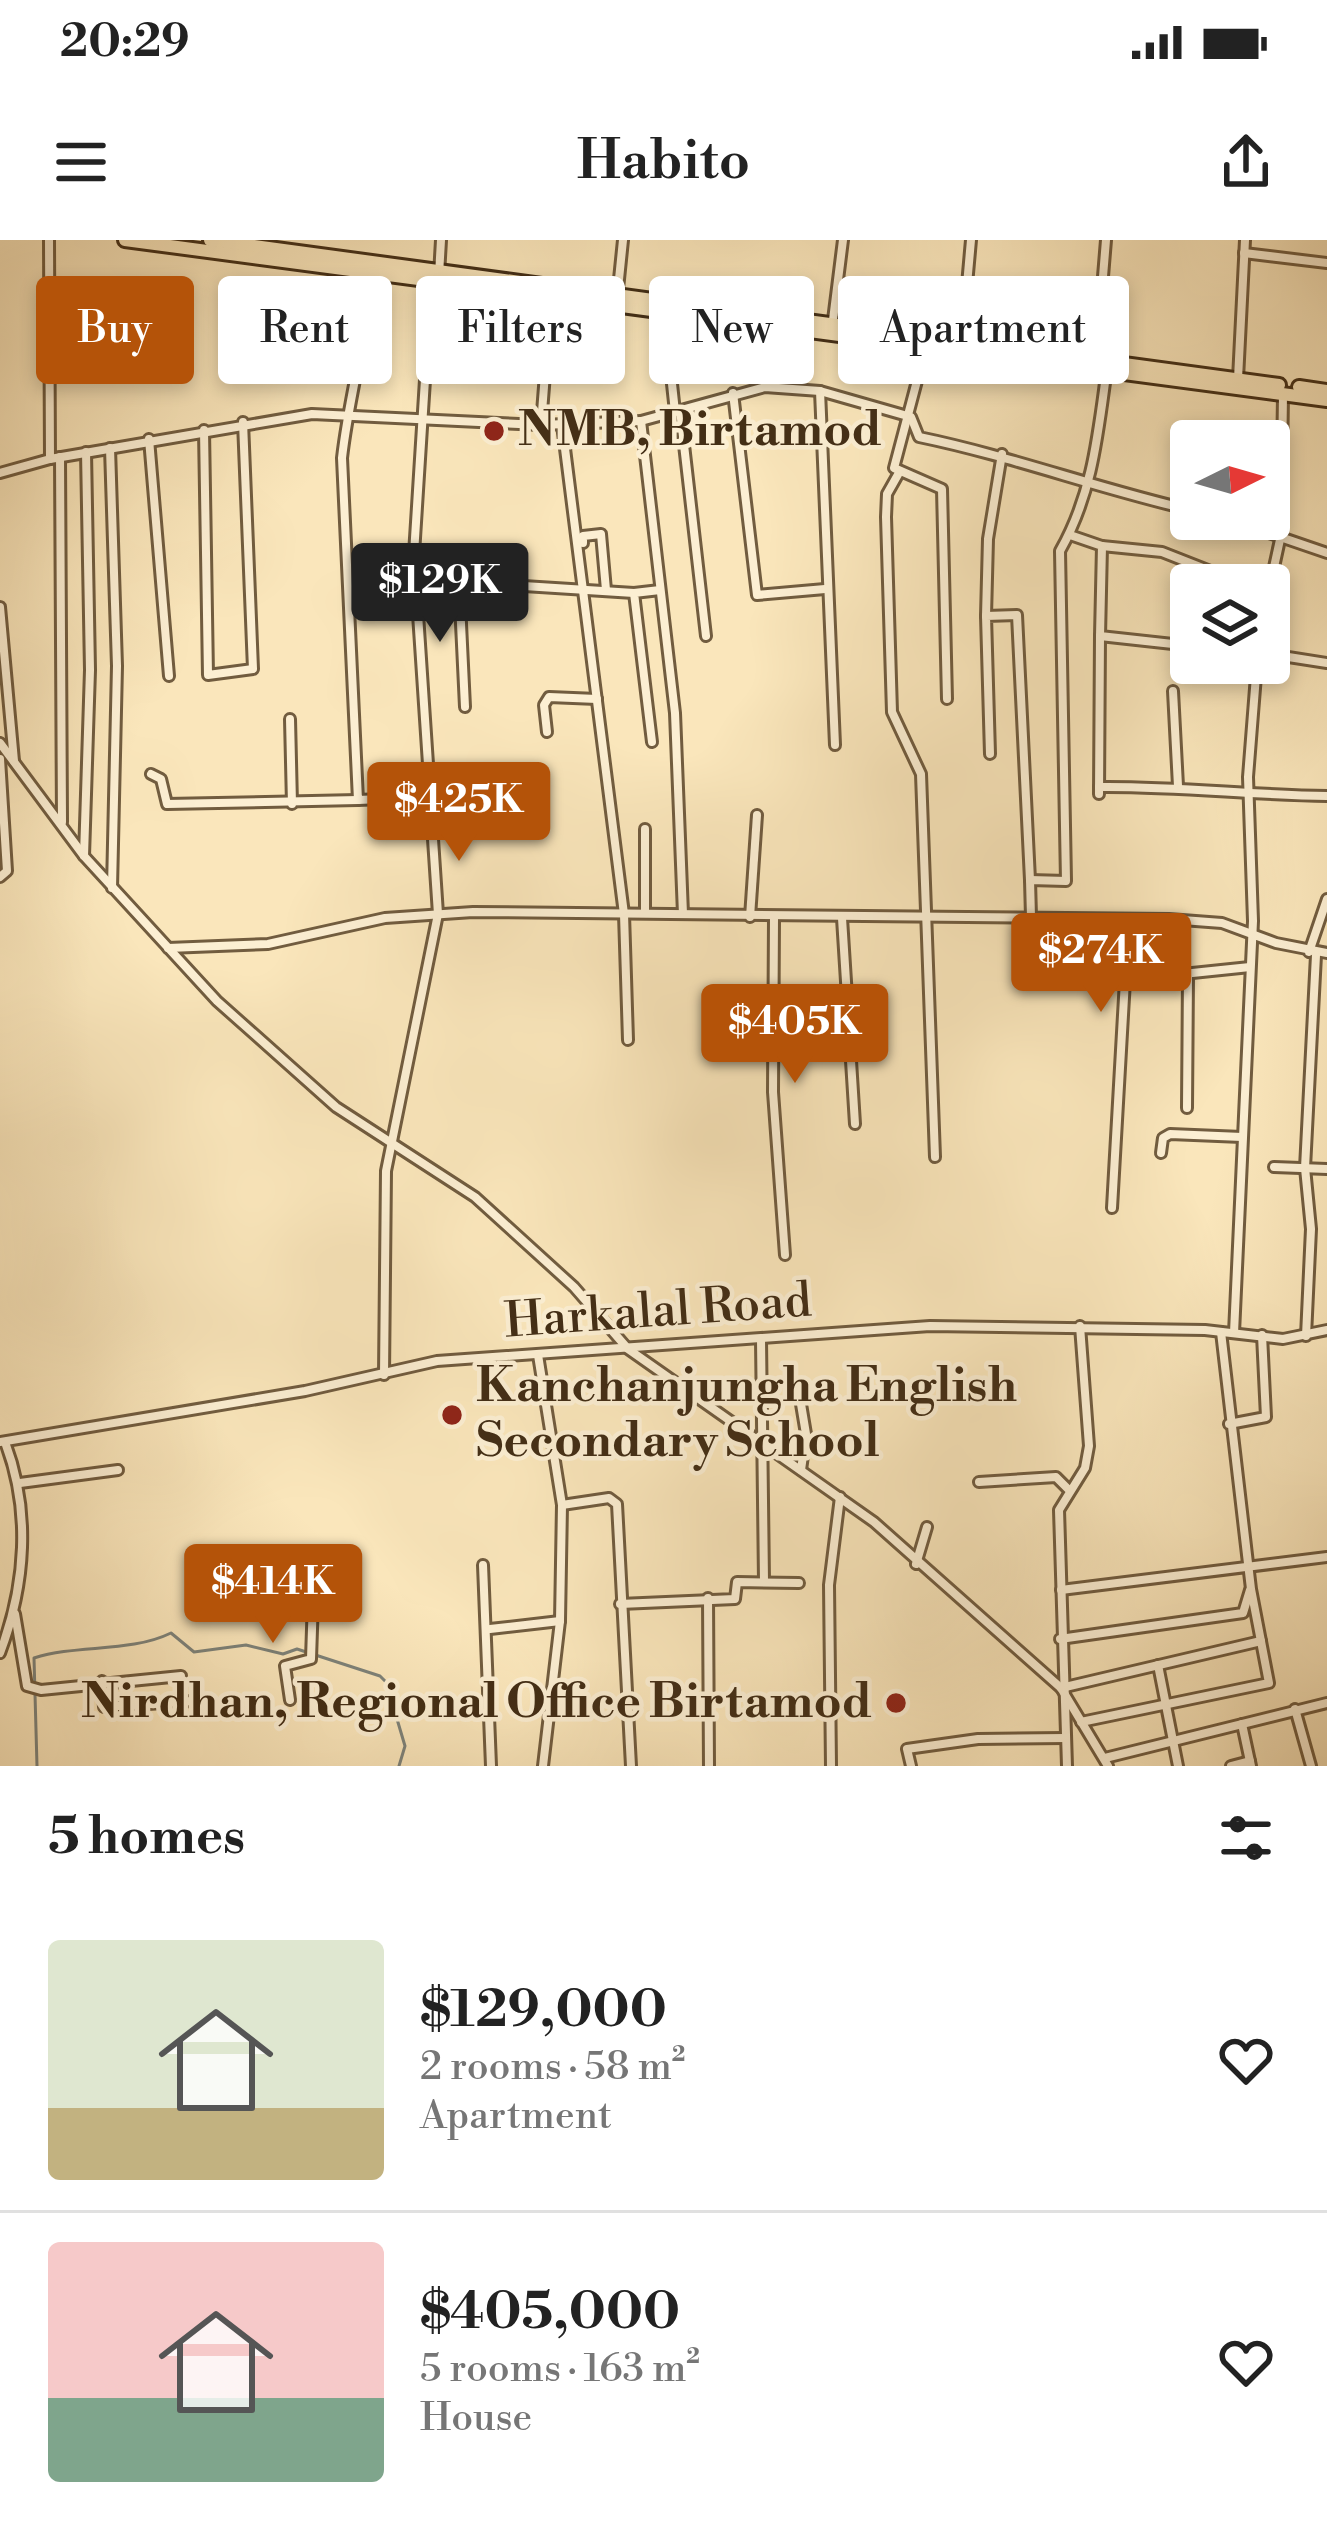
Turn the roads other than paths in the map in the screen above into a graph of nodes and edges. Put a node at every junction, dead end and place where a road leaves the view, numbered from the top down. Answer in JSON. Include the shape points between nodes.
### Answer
{"nodes":[{"id":1,"x":49,"y":240,"type":"edge"},
{"id":2,"x":125,"y":240,"type":"edge"},
{"id":3,"x":210,"y":240,"type":"edge"},
{"id":4,"x":441,"y":240,"type":"edge"},
{"id":5,"x":622,"y":240,"type":"edge"},
{"id":6,"x":843,"y":240,"type":"edge"},
{"id":7,"x":971,"y":240,"type":"edge"},
{"id":8,"x":1106,"y":240,"type":"edge"},
{"id":9,"x":1245,"y":240,"type":"edge"},
{"id":10,"x":254,"y":243,"type":"edge"},
{"id":11,"x":297,"y":246,"type":"edge"},
{"id":12,"x":1244,"y":253,"type":"junction"},
{"id":13,"x":1327,"y":263,"type":"edge"},
{"id":14,"x":372,"y":273,"type":"junction"},
{"id":15,"x":422,"y":276,"type":"edge"},
{"id":16,"x":434,"y":276,"type":"edge"},
{"id":17,"x":439,"y":276,"type":"edge"},
{"id":18,"x":619,"y":276,"type":"edge"},
{"id":19,"x":968,"y":276,"type":"edge"},
{"id":20,"x":1105,"y":276,"type":"edge"},
{"id":21,"x":625,"y":302,"type":"edge"},
{"id":22,"x":832,"y":327,"type":"junction"},
{"id":23,"x":838,"y":328,"type":"edge"},
{"id":24,"x":1129,"y":368,"type":"edge"},
{"id":25,"x":1238,"y":382,"type":"junction"},
{"id":26,"x":424,"y":384,"type":"edge"},
{"id":27,"x":544,"y":384,"type":"edge"},
{"id":28,"x":673,"y":384,"type":"edge"},
{"id":29,"x":918,"y":384,"type":"edge"},
{"id":30,"x":1099,"y":384,"type":"edge"},
{"id":31,"x":820,"y":391,"type":"junction"},
{"id":32,"x":734,"y":393,"type":"junction"},
{"id":33,"x":1282,"y":393,"type":"junction"},
{"id":34,"x":1327,"y":396,"type":"edge"},
{"id":35,"x":678,"y":411,"type":"junction"},
{"id":36,"x":347,"y":414,"type":"junction"},
{"id":37,"x":910,"y":417,"type":"junction"},
{"id":38,"x":1282,"y":420,"type":"edge"},
{"id":39,"x":640,"y":421,"type":"junction"},
{"id":40,"x":243,"y":422,"type":"junction"},
{"id":41,"x":421,"y":422,"type":"junction"},
{"id":42,"x":541,"y":425,"type":"junction"},
{"id":43,"x":562,"y":425,"type":"junction"},
{"id":44,"x":204,"y":430,"type":"junction"},
{"id":45,"x":149,"y":439,"type":"junction"},
{"id":46,"x":110,"y":448,"type":"junction"},
{"id":47,"x":86,"y":452,"type":"junction"},
{"id":48,"x":1002,"y":454,"type":"junction"},
{"id":49,"x":55,"y":458,"type":"junction"},
{"id":50,"x":900,"y":471,"type":"junction"},
{"id":51,"x":0,"y":473,"type":"edge"},
{"id":52,"x":1088,"y":484,"type":"junction"},
{"id":53,"x":1170,"y":505,"type":"edge"},
{"id":54,"x":1070,"y":535,"type":"junction"},
{"id":55,"x":1290,"y":539,"type":"edge"},
{"id":56,"x":583,"y":543,"type":"dead end"},
{"id":57,"x":1102,"y":546,"type":"junction"},
{"id":58,"x":1327,"y":553,"type":"edge"},
{"id":59,"x":1190,"y":564,"type":"edge"},
{"id":60,"x":415,"y":579,"type":"junction"},
{"id":61,"x":459,"y":582,"type":"junction"},
{"id":62,"x":582,"y":589,"type":"junction"},
{"id":63,"x":825,"y":589,"type":"junction"},
{"id":64,"x":606,"y":590,"type":"junction"},
{"id":65,"x":659,"y":590,"type":"junction"},
{"id":66,"x":634,"y":593,"type":"junction"},
{"id":67,"x":0,"y":607,"type":"edge"},
{"id":68,"x":986,"y":616,"type":"junction"},
{"id":69,"x":706,"y":636,"type":"dead end"},
{"id":70,"x":1100,"y":636,"type":"junction"},
{"id":71,"x":1170,"y":644,"type":"edge"},
{"id":72,"x":1290,"y":657,"type":"edge"},
{"id":73,"x":1327,"y":662,"type":"edge"},
{"id":74,"x":169,"y":676,"type":"dead end"},
{"id":75,"x":1256,"y":684,"type":"edge"},
{"id":76,"x":1173,"y":691,"type":"dead end"},
{"id":77,"x":597,"y":699,"type":"junction"},
{"id":78,"x":947,"y":699,"type":"dead end"},
{"id":79,"x":465,"y":707,"type":"dead end"},
{"id":80,"x":290,"y":719,"type":"dead end"},
{"id":81,"x":547,"y":732,"type":"dead end"},
{"id":82,"x":652,"y":742,"type":"dead end"},
{"id":83,"x":0,"y":743,"type":"edge"},
{"id":84,"x":835,"y":745,"type":"dead end"},
{"id":85,"x":990,"y":754,"type":"dead end"},
{"id":86,"x":0,"y":758,"type":"edge"},
{"id":87,"x":14,"y":761,"type":"junction"},
{"id":88,"x":151,"y":773,"type":"dead end"},
{"id":89,"x":1178,"y":786,"type":"junction"},
{"id":90,"x":1249,"y":794,"type":"junction"},
{"id":91,"x":1327,"y":796,"type":"edge"},
{"id":92,"x":430,"y":797,"type":"junction"},
{"id":93,"x":358,"y":800,"type":"junction"},
{"id":94,"x":292,"y":804,"type":"junction"},
{"id":95,"x":757,"y":815,"type":"dead end"},
{"id":96,"x":62,"y":825,"type":"junction"},
{"id":97,"x":646,"y":829,"type":"dead end"},
{"id":98,"x":84,"y":856,"type":"junction"},
{"id":99,"x":0,"y":877,"type":"edge"},
{"id":100,"x":1030,"y":880,"type":"junction"},
{"id":101,"x":112,"y":888,"type":"junction"},
{"id":102,"x":1327,"y":899,"type":"edge"},
{"id":103,"x":645,"y":913,"type":"junction"},
{"id":104,"x":438,"y":914,"type":"junction"},
{"id":105,"x":623,"y":914,"type":"junction"},
{"id":106,"x":683,"y":914,"type":"junction"},
{"id":107,"x":923,"y":916,"type":"junction"},
{"id":108,"x":750,"y":917,"type":"junction"},
{"id":109,"x":1031,"y":917,"type":"junction"},
{"id":110,"x":774,"y":918,"type":"junction"},
{"id":111,"x":842,"y":918,"type":"junction"},
{"id":112,"x":1252,"y":932,"type":"junction"},
{"id":113,"x":166,"y":948,"type":"junction"},
{"id":114,"x":1317,"y":953,"type":"edge"},
{"id":115,"x":1250,"y":967,"type":"junction"},
{"id":116,"x":1188,"y":975,"type":"junction"},
{"id":117,"x":1312,"y":1017,"type":"junction"},
{"id":118,"x":1327,"y":1017,"type":"edge"},
{"id":119,"x":628,"y":1040,"type":"dead end"},
{"id":120,"x":1187,"y":1108,"type":"dead end"},
{"id":121,"x":855,"y":1124,"type":"dead end"},
{"id":122,"x":1242,"y":1137,"type":"junction"},
{"id":123,"x":391,"y":1141,"type":"junction"},
{"id":124,"x":1162,"y":1153,"type":"dead end"},
{"id":125,"x":935,"y":1157,"type":"dead end"},
{"id":126,"x":1274,"y":1168,"type":"dead end"},
{"id":127,"x":1305,"y":1168,"type":"junction"},
{"id":128,"x":1327,"y":1169,"type":"edge"},
{"id":129,"x":1112,"y":1208,"type":"dead end"},
{"id":130,"x":785,"y":1255,"type":"dead end"},
{"id":131,"x":1081,"y":1326,"type":"junction"},
{"id":132,"x":1327,"y":1330,"type":"edge"},
{"id":133,"x":1221,"y":1332,"type":"junction"},
{"id":134,"x":1234,"y":1333,"type":"junction"},
{"id":135,"x":1262,"y":1335,"type":"junction"},
{"id":136,"x":1306,"y":1336,"type":"junction"},
{"id":137,"x":760,"y":1340,"type":"junction"},
{"id":138,"x":628,"y":1349,"type":"junction"},
{"id":139,"x":538,"y":1355,"type":"junction"},
{"id":140,"x":384,"y":1375,"type":"junction"},
{"id":141,"x":800,"y":1398,"type":"dead end"},
{"id":142,"x":1229,"y":1424,"type":"junction"},
{"id":143,"x":2,"y":1442,"type":"edge"},
{"id":144,"x":763,"y":1448,"type":"junction"},
{"id":145,"x":118,"y":1469,"type":"dead end"},
{"id":146,"x":801,"y":1470,"type":"junction"},
{"id":147,"x":979,"y":1482,"type":"dead end"},
{"id":148,"x":20,"y":1483,"type":"junction"},
{"id":149,"x":1068,"y":1489,"type":"junction"},
{"id":150,"x":840,"y":1498,"type":"junction"},
{"id":151,"x":562,"y":1505,"type":"junction"},
{"id":152,"x":927,"y":1527,"type":"dead end"},
{"id":153,"x":1327,"y":1557,"type":"edge"},
{"id":154,"x":916,"y":1564,"type":"junction"},
{"id":155,"x":484,"y":1565,"type":"dead end"},
{"id":156,"x":1248,"y":1570,"type":"junction"},
{"id":157,"x":764,"y":1581,"type":"junction"},
{"id":158,"x":800,"y":1583,"type":"dead end"},
{"id":159,"x":1251,"y":1589,"type":"junction"},
{"id":160,"x":1061,"y":1590,"type":"junction"},
{"id":161,"x":708,"y":1598,"type":"junction"},
{"id":162,"x":313,"y":1599,"type":"dead end"},
{"id":163,"x":620,"y":1604,"type":"junction"},
{"id":164,"x":15,"y":1614,"type":"junction"},
{"id":165,"x":560,"y":1621,"type":"junction"},
{"id":166,"x":490,"y":1628,"type":"junction"},
{"id":167,"x":1060,"y":1639,"type":"junction"},
{"id":168,"x":1261,"y":1642,"type":"junction"},
{"id":169,"x":0,"y":1653,"type":"edge"},
{"id":170,"x":1158,"y":1665,"type":"junction"},
{"id":171,"x":181,"y":1676,"type":"dead end"},
{"id":172,"x":102,"y":1681,"type":"junction"},
{"id":173,"x":1061,"y":1688,"type":"junction"},
{"id":174,"x":207,"y":1700,"type":"dead end"},
{"id":175,"x":290,"y":1700,"type":"dead end"},
{"id":176,"x":1327,"y":1703,"type":"edge"},
{"id":177,"x":1166,"y":1705,"type":"junction"},
{"id":178,"x":1294,"y":1709,"type":"junction"},
{"id":179,"x":1082,"y":1722,"type":"junction"},
{"id":180,"x":1242,"y":1724,"type":"junction"},
{"id":181,"x":1065,"y":1738,"type":"junction"},
{"id":182,"x":1173,"y":1742,"type":"junction"},
{"id":183,"x":1106,"y":1762,"type":"edge"},
{"id":184,"x":1250,"y":1764,"type":"edge"},
{"id":185,"x":491,"y":1766,"type":"edge"},
{"id":186,"x":543,"y":1766,"type":"edge"},
{"id":187,"x":631,"y":1766,"type":"edge"},
{"id":188,"x":709,"y":1766,"type":"edge"},
{"id":189,"x":832,"y":1766,"type":"edge"},
{"id":190,"x":910,"y":1766,"type":"edge"},
{"id":191,"x":1066,"y":1766,"type":"edge"},
{"id":192,"x":1178,"y":1766,"type":"edge"},
{"id":193,"x":1232,"y":1766,"type":"edge"},
{"id":194,"x":1311,"y":1766,"type":"edge"}],
"edges":[{"from":1,"to":49,"type":"street"},
{"from":2,"to":14,"type":"main road"},
{"from":3,"to":10,"type":"main road"},
{"from":4,"to":17,"type":"street"},
{"from":5,"to":18,"type":"street"},
{"from":6,"to":22,"type":"street"},
{"from":7,"to":19,"type":"street"},
{"from":8,"to":20,"type":"street"},
{"from":9,"to":12,"type":"street"},
{"from":10,"to":11,"type":"main road"},
{"from":11,"to":16,"type":"main road"},
{"from":12,"to":13,"type":"street"},
{"from":12,"to":25,"type":"street"},
{"from":14,"to":15,"type":"main road"},
{"from":14,"to":36,"type":"street","via":[[367,339]]},
{"from":21,"to":22,"type":"main road"},
{"from":22,"to":23,"type":"main road"},
{"from":24,"to":25,"type":"main road"},
{"from":25,"to":33,"type":"main road"},
{"from":25,"to":34,"type":"main road"},
{"from":26,"to":41,"type":"street"},
{"from":27,"to":42,"type":"street"},
{"from":28,"to":35,"type":"street"},
{"from":29,"to":37,"type":"street"},
{"from":30,"to":52,"type":"street"},
{"from":31,"to":32,"type":"street"},
{"from":31,"to":37,"type":"street"},
{"from":31,"to":63,"type":"street"},
{"from":32,"to":35,"type":"street"},
{"from":32,"to":63,"type":"street","via":[[757,595]]},
{"from":33,"to":34,"type":"main road"},
{"from":33,"to":38,"type":"street"},
{"from":35,"to":39,"type":"street"},
{"from":35,"to":69,"type":"street"},
{"from":36,"to":40,"type":"street"},
{"from":36,"to":41,"type":"street"},
{"from":36,"to":93,"type":"street","via":[[342,494]]},
{"from":37,"to":48,"type":"street","via":[[919,437]]},
{"from":37,"to":50,"type":"street","via":[[894,468]]},
{"from":39,"to":43,"type":"street"},
{"from":39,"to":65,"type":"street"},
{"from":40,"to":44,"type":"street"},
{"from":40,"to":44,"type":"street","via":[[253,669],[208,675]]},
{"from":41,"to":42,"type":"street"},
{"from":41,"to":60,"type":"street"},
{"from":42,"to":43,"type":"street"},
{"from":43,"to":62,"type":"street"},
{"from":44,"to":45,"type":"street"},
{"from":45,"to":46,"type":"street"},
{"from":45,"to":74,"type":"street"},
{"from":46,"to":47,"type":"street"},
{"from":46,"to":101,"type":"street","via":[[117,666]]},
{"from":47,"to":49,"type":"street"},
{"from":47,"to":98,"type":"street"},
{"from":48,"to":52,"type":"street"},
{"from":48,"to":68,"type":"street"},
{"from":49,"to":51,"type":"street"},
{"from":49,"to":96,"type":"street"},
{"from":50,"to":78,"type":"street","via":[[942,489]]},
{"from":50,"to":107,"type":"street","via":[[886,517],[892,712],[921,774]]},
{"from":52,"to":53,"type":"street"},
{"from":52,"to":54,"type":"street"},
{"from":54,"to":57,"type":"street"},
{"from":54,"to":100,"type":"street","via":[[1060,551],[1066,876]]},
{"from":55,"to":58,"type":"street"},
{"from":56,"to":64,"type":"street","via":[[583,536],[601,534]]},
{"from":57,"to":59,"type":"street"},
{"from":57,"to":70,"type":"street"},
{"from":60,"to":61,"type":"street"},
{"from":60,"to":92,"type":"street"},
{"from":61,"to":62,"type":"street"},
{"from":61,"to":79,"type":"street"},
{"from":62,"to":64,"type":"street"},
{"from":62,"to":77,"type":"street"},
{"from":63,"to":84,"type":"street"},
{"from":64,"to":66,"type":"street"},
{"from":65,"to":66,"type":"street"},
{"from":65,"to":106,"type":"street","via":[[683,805]]},
{"from":66,"to":82,"type":"street"},
{"from":67,"to":87,"type":"street"},
{"from":68,"to":85,"type":"street"},
{"from":68,"to":100,"type":"street","via":[[1021,621]]},
{"from":70,"to":71,"type":"street"},
{"from":70,"to":89,"type":"street","via":[[1099,791]]},
{"from":72,"to":73,"type":"street"},
{"from":75,"to":90,"type":"street"},
{"from":76,"to":89,"type":"street"},
{"from":77,"to":81,"type":"street","via":[[549,697]]},
{"from":77,"to":105,"type":"street"},
{"from":80,"to":94,"type":"street"},
{"from":83,"to":87,"type":"street"},
{"from":86,"to":99,"type":"street","via":[[7,871]]},
{"from":87,"to":96,"type":"street"},
{"from":88,"to":94,"type":"street","via":[[161,778],[167,804]]},
{"from":89,"to":90,"type":"street"},
{"from":90,"to":91,"type":"street"},
{"from":90,"to":112,"type":"street"},
{"from":92,"to":93,"type":"street"},
{"from":92,"to":104,"type":"street"},
{"from":93,"to":94,"type":"street"},
{"from":95,"to":108,"type":"street"},
{"from":96,"to":98,"type":"street"},
{"from":97,"to":103,"type":"street"},
{"from":98,"to":101,"type":"street"},
{"from":100,"to":109,"type":"street"},
{"from":101,"to":113,"type":"street"},
{"from":102,"to":114,"type":"street"},
{"from":103,"to":105,"type":"street"},
{"from":103,"to":106,"type":"street"},
{"from":104,"to":105,"type":"street"},
{"from":104,"to":113,"type":"street","via":[[285,941]]},
{"from":104,"to":123,"type":"street"},
{"from":105,"to":119,"type":"street"},
{"from":106,"to":108,"type":"street"},
{"from":107,"to":109,"type":"street"},
{"from":107,"to":111,"type":"street"},
{"from":107,"to":125,"type":"street"},
{"from":108,"to":110,"type":"street"},
{"from":109,"to":112,"type":"street","via":[[1169,919]]},
{"from":110,"to":111,"type":"street"},
{"from":110,"to":130,"type":"street","via":[[773,1092]]},
{"from":111,"to":121,"type":"street"},
{"from":112,"to":114,"type":"street"},
{"from":112,"to":115,"type":"street"},
{"from":113,"to":123,"type":"street","via":[[336,1107]]},
{"from":114,"to":117,"type":"street"},
{"from":115,"to":116,"type":"street"},
{"from":115,"to":122,"type":"street"},
{"from":116,"to":120,"type":"street"},
{"from":116,"to":129,"type":"street","via":[[1125,980]]},
{"from":117,"to":118,"type":"street"},
{"from":117,"to":127,"type":"street"},
{"from":122,"to":124,"type":"street","via":[[1170,1134]]},
{"from":122,"to":134,"type":"street"},
{"from":123,"to":138,"type":"street","via":[[525,1240]]},
{"from":123,"to":140,"type":"street"},
{"from":126,"to":127,"type":"street"},
{"from":127,"to":128,"type":"street"},
{"from":127,"to":136,"type":"street"},
{"from":131,"to":133,"type":"street","name":"Harkalal Road"},
{"from":131,"to":137,"type":"street","name":"Harkalal Road","via":[[930,1326]]},
{"from":131,"to":149,"type":"street","via":[[1089,1447]]},
{"from":132,"to":136,"type":"street","name":"Harkalal Road"},
{"from":133,"to":134,"type":"street","name":"Harkalal Road"},
{"from":133,"to":142,"type":"street"},
{"from":134,"to":135,"type":"street","name":"Harkalal Road"},
{"from":135,"to":136,"type":"street","name":"Harkalal Road"},
{"from":135,"to":142,"type":"street","via":[[1266,1417]]},
{"from":137,"to":138,"type":"street","name":"Harkalal Road"},
{"from":137,"to":144,"type":"street"},
{"from":138,"to":139,"type":"street","name":"Harkalal Road"},
{"from":138,"to":144,"type":"street"},
{"from":139,"to":140,"type":"street","name":"Harkalal Road","via":[[437,1361]]},
{"from":139,"to":151,"type":"street"},
{"from":140,"to":143,"type":"street","name":"Harkalal Road"},
{"from":141,"to":146,"type":"street"},
{"from":142,"to":156,"type":"street"},
{"from":143,"to":148,"type":"street"},
{"from":144,"to":146,"type":"street"},
{"from":144,"to":157,"type":"street"},
{"from":145,"to":148,"type":"street"},
{"from":146,"to":150,"type":"street"},
{"from":147,"to":149,"type":"street","via":[[1057,1478]]},
{"from":148,"to":164,"type":"street"},
{"from":149,"to":160,"type":"street","via":[[1060,1510]]},
{"from":150,"to":154,"type":"street"},
{"from":150,"to":189,"type":"street","via":[[829,1585]]},
{"from":151,"to":163,"type":"street","via":[[609,1498],[617,1504]]},
{"from":151,"to":165,"type":"street"},
{"from":152,"to":154,"type":"street"},
{"from":153,"to":156,"type":"street"},
{"from":154,"to":173,"type":"street"},
{"from":155,"to":166,"type":"street"},
{"from":156,"to":159,"type":"street"},
{"from":156,"to":160,"type":"street"},
{"from":157,"to":158,"type":"street"},
{"from":157,"to":161,"type":"street","via":[[737,1582],[735,1599]]},
{"from":159,"to":167,"type":"street","via":[[1243,1613]]},
{"from":159,"to":168,"type":"street"},
{"from":160,"to":167,"type":"street"},
{"from":161,"to":163,"type":"street"},
{"from":161,"to":188,"type":"street"},
{"from":162,"to":175,"type":"street","via":[[310,1659],[285,1666]]},
{"from":163,"to":187,"type":"street"},
{"from":164,"to":169,"type":"street"},
{"from":164,"to":172,"type":"street","via":[[27,1687]]},
{"from":165,"to":166,"type":"street"},
{"from":165,"to":186,"type":"street"},
{"from":166,"to":185,"type":"street"},
{"from":167,"to":173,"type":"street"},
{"from":168,"to":170,"type":"street"},
{"from":168,"to":177,"type":"street","via":[[1269,1683]]},
{"from":170,"to":173,"type":"street"},
{"from":170,"to":177,"type":"street"},
{"from":171,"to":172,"type":"street"},
{"from":172,"to":174,"type":"street","via":[[104,1707]]},
{"from":173,"to":179,"type":"street"},
{"from":173,"to":181,"type":"street"},
{"from":176,"to":178,"type":"street"},
{"from":177,"to":179,"type":"street"},
{"from":177,"to":182,"type":"street"},
{"from":178,"to":180,"type":"street"},
{"from":178,"to":194,"type":"street"},
{"from":179,"to":183,"type":"street"},
{"from":180,"to":182,"type":"street"},
{"from":180,"to":184,"type":"street"},
{"from":181,"to":190,"type":"street","via":[[978,1738],[907,1749]]},
{"from":181,"to":191,"type":"street"},
{"from":182,"to":183,"type":"street"},
{"from":182,"to":192,"type":"street"},
{"from":184,"to":193,"type":"street"}]}
